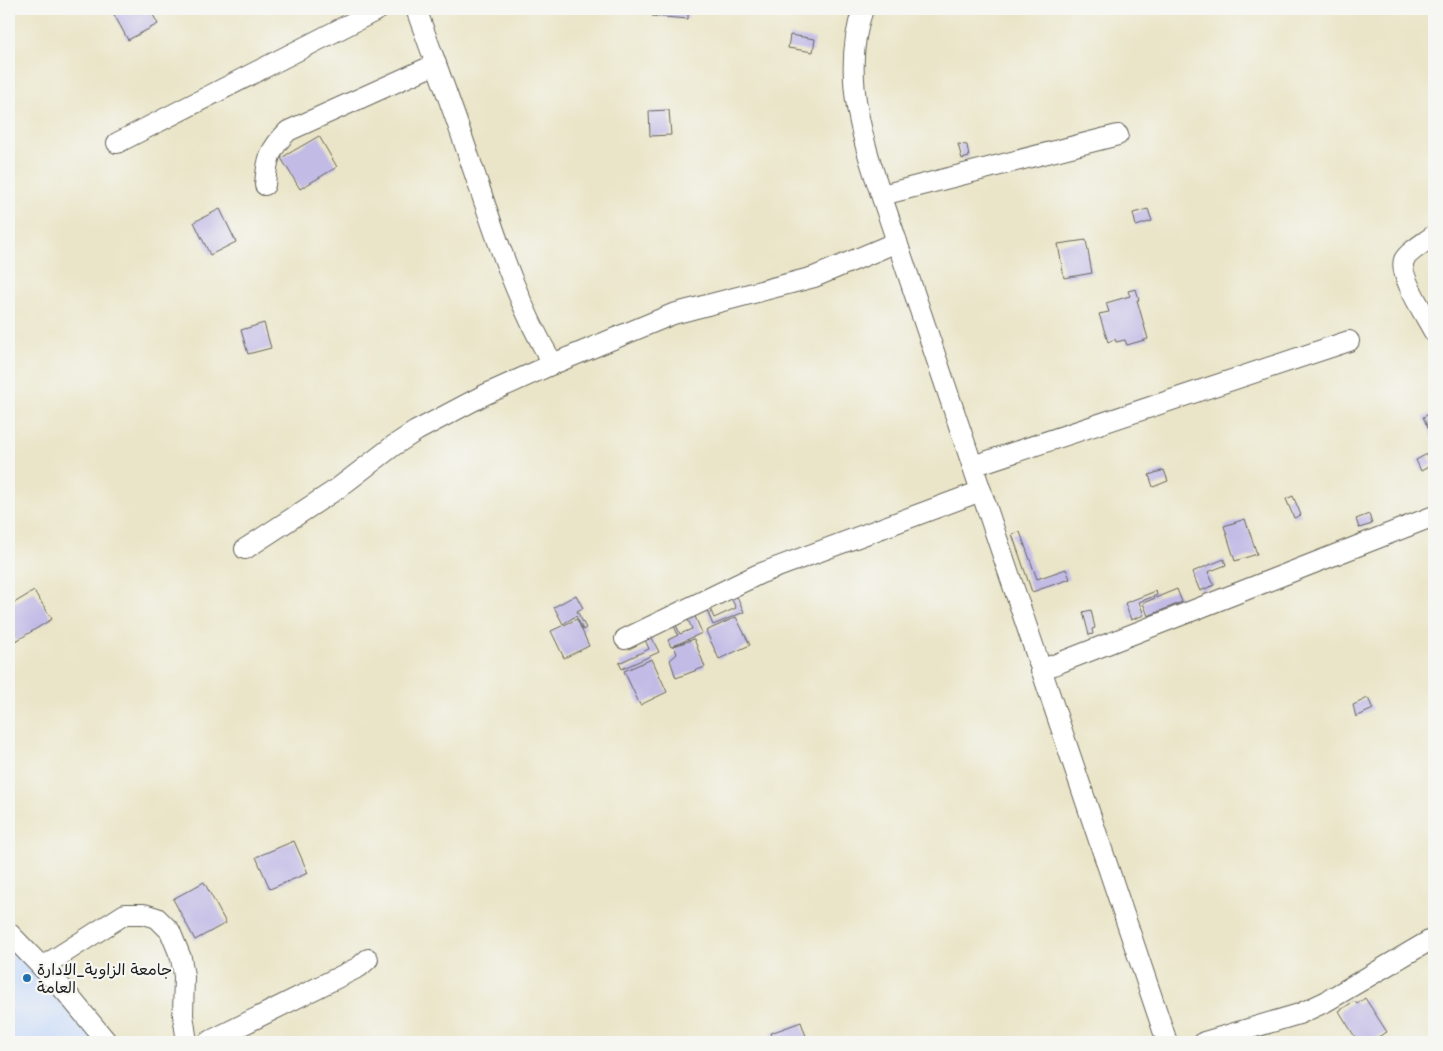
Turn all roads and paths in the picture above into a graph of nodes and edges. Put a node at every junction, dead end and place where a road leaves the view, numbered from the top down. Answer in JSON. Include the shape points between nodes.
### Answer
{"nodes":[{"id":1,"x":378,"y":9,"type":"edge"},
{"id":2,"x":416,"y":9,"type":"edge"},
{"id":3,"x":863,"y":9,"type":"edge"},
{"id":4,"x":436,"y":64,"type":"junction"},
{"id":5,"x":1118,"y":135,"type":"dead end"},
{"id":6,"x":117,"y":143,"type":"dead end"},
{"id":7,"x":265,"y":185,"type":"dead end"},
{"id":8,"x":882,"y":195,"type":"junction"},
{"id":9,"x":1434,"y":234,"type":"edge"},
{"id":10,"x":897,"y":242,"type":"junction"},
{"id":11,"x":1434,"y":332,"type":"edge"},
{"id":12,"x":1348,"y":341,"type":"dead end"},
{"id":13,"x":553,"y":364,"type":"junction"},
{"id":14,"x":973,"y":466,"type":"junction"},
{"id":15,"x":981,"y":491,"type":"junction"},
{"id":16,"x":1434,"y":516,"type":"edge"},
{"id":17,"x":246,"y":549,"type":"dead end"},
{"id":18,"x":625,"y":639,"type":"dead end"},
{"id":19,"x":1041,"y":670,"type":"junction"},
{"id":20,"x":9,"y":933,"type":"edge"},
{"id":21,"x":1434,"y":938,"type":"edge"},
{"id":22,"x":368,"y":959,"type":"dead end"},
{"id":23,"x":42,"y":967,"type":"junction"},
{"id":24,"x":107,"y":1042,"type":"edge"},
{"id":25,"x":187,"y":1042,"type":"edge"},
{"id":26,"x":208,"y":1042,"type":"edge"},
{"id":27,"x":1167,"y":1042,"type":"edge"},
{"id":28,"x":1204,"y":1042,"type":"edge"}],
"edges":[{"from":1,"to":6,"type":"street"},
{"from":2,"to":4,"type":"street"},
{"from":3,"to":8,"type":"street","via":[[853,53],[854,90]]},
{"from":4,"to":7,"type":"street","via":[[288,131],[274,145],[266,164]]},
{"from":4,"to":13,"type":"street","via":[[506,266]]},
{"from":5,"to":8,"type":"street"},
{"from":8,"to":10,"type":"street"},
{"from":9,"to":11,"type":"street","via":[[1404,260],[1403,269]]},
{"from":10,"to":13,"type":"street","via":[[814,277],[673,314]]},
{"from":10,"to":14,"type":"street"},
{"from":12,"to":14,"type":"street"},
{"from":13,"to":17,"type":"street","via":[[416,431],[337,489]]},
{"from":14,"to":15,"type":"street"},
{"from":15,"to":18,"type":"street","via":[[759,574]]},
{"from":15,"to":19,"type":"street"},
{"from":16,"to":19,"type":"street"},
{"from":19,"to":27,"type":"street"},
{"from":20,"to":23,"type":"street"},
{"from":21,"to":28,"type":"street","via":[[1299,1014]]},
{"from":22,"to":26,"type":"street","via":[[359,967]]},
{"from":23,"to":24,"type":"street"},
{"from":23,"to":25,"type":"street","via":[[125,914],[157,918],[170,931],[181,958]]}]}
